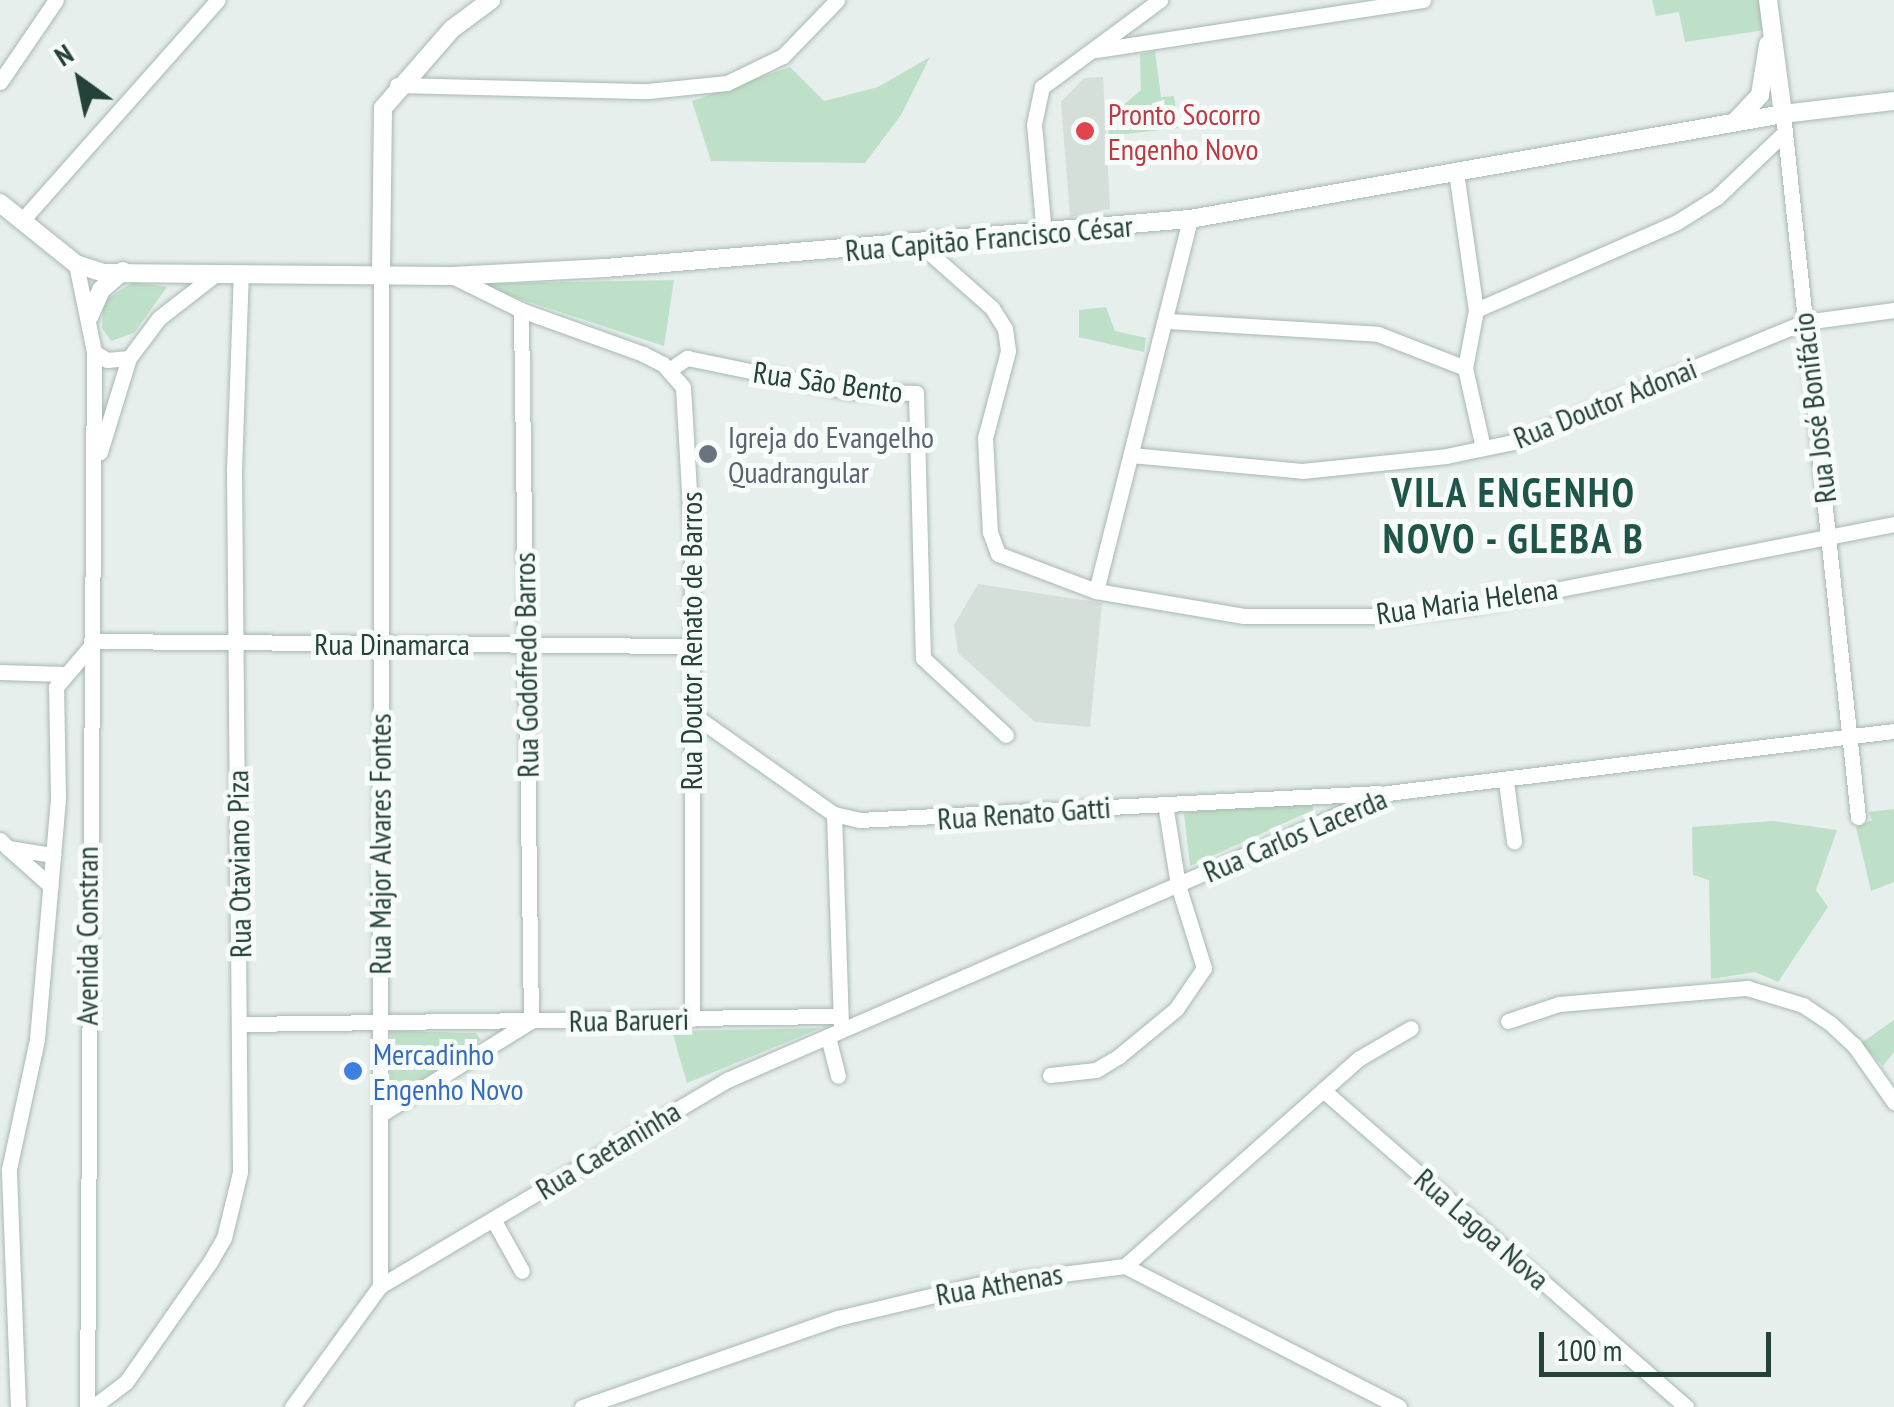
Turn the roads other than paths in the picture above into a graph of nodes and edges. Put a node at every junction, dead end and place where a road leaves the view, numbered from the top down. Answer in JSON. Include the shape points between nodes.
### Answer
{"nodes":[{"id":1,"x":56,"y":0,"type":"edge"},
{"id":2,"x":218,"y":0,"type":"edge"},
{"id":3,"x":491,"y":0,"type":"edge"},
{"id":4,"x":838,"y":0,"type":"edge"},
{"id":5,"x":1160,"y":0,"type":"edge"},
{"id":6,"x":1423,"y":0,"type":"edge"},
{"id":7,"x":1768,"y":0,"type":"edge"},
{"id":8,"x":1770,"y":25,"type":"junction"},
{"id":9,"x":1097,"y":50,"type":"junction"},
{"id":10,"x":0,"y":82,"type":"edge"},
{"id":11,"x":397,"y":85,"type":"junction"},
{"id":12,"x":1894,"y":101,"type":"edge"},
{"id":13,"x":1783,"y":114,"type":"junction"},
{"id":14,"x":1735,"y":122,"type":"junction"},
{"id":15,"x":1783,"y":134,"type":"junction"},
{"id":16,"x":1456,"y":172,"type":"junction"},
{"id":17,"x":0,"y":203,"type":"edge"},
{"id":18,"x":25,"y":216,"type":"junction"},
{"id":19,"x":1190,"y":219,"type":"junction"},
{"id":20,"x":1044,"y":234,"type":"junction"},
{"id":21,"x":923,"y":246,"type":"junction"},
{"id":22,"x":76,"y":264,"type":"junction"},
{"id":23,"x":124,"y":271,"type":"junction"},
{"id":24,"x":241,"y":272,"type":"junction"},
{"id":25,"x":382,"y":272,"type":"junction"},
{"id":26,"x":218,"y":273,"type":"junction"},
{"id":27,"x":452,"y":276,"type":"junction"},
{"id":28,"x":521,"y":310,"type":"junction"},
{"id":29,"x":1476,"y":310,"type":"junction"},
{"id":30,"x":1894,"y":310,"type":"edge"},
{"id":31,"x":89,"y":316,"type":"junction"},
{"id":32,"x":1168,"y":321,"type":"junction"},
{"id":33,"x":1804,"y":322,"type":"junction"},
{"id":34,"x":94,"y":352,"type":"junction"},
{"id":35,"x":129,"y":358,"type":"junction"},
{"id":36,"x":1465,"y":368,"type":"junction"},
{"id":37,"x":669,"y":370,"type":"junction"},
{"id":38,"x":1482,"y":448,"type":"junction"},
{"id":39,"x":1131,"y":454,"type":"junction"},
{"id":40,"x":95,"y":465,"type":"junction"},
{"id":41,"x":1894,"y":524,"type":"edge"},
{"id":42,"x":1829,"y":534,"type":"junction"},
{"id":43,"x":1096,"y":590,"type":"junction"},
{"id":44,"x":235,"y":642,"type":"junction"},
{"id":45,"x":90,"y":644,"type":"junction"},
{"id":46,"x":381,"y":644,"type":"junction"},
{"id":47,"x":526,"y":644,"type":"junction"},
{"id":48,"x":693,"y":646,"type":"junction"},
{"id":49,"x":0,"y":672,"type":"edge"},
{"id":50,"x":64,"y":674,"type":"junction"},
{"id":51,"x":692,"y":714,"type":"junction"},
{"id":52,"x":1894,"y":731,"type":"edge"},
{"id":53,"x":1006,"y":734,"type":"dead end"},
{"id":54,"x":1848,"y":738,"type":"junction"},
{"id":55,"x":1506,"y":782,"type":"junction"},
{"id":56,"x":1388,"y":793,"type":"junction"},
{"id":57,"x":1165,"y":804,"type":"junction"},
{"id":58,"x":834,"y":814,"type":"junction"},
{"id":59,"x":1858,"y":817,"type":"dead end"},
{"id":60,"x":1514,"y":841,"type":"dead end"},
{"id":61,"x":4,"y":844,"type":"edge"},
{"id":62,"x":54,"y":855,"type":"junction"},
{"id":63,"x":1178,"y":885,"type":"junction"},
{"id":64,"x":51,"y":886,"type":"junction"},
{"id":65,"x":692,"y":1019,"type":"junction"},
{"id":66,"x":532,"y":1021,"type":"junction"},
{"id":67,"x":1508,"y":1021,"type":"dead end"},
{"id":68,"x":380,"y":1023,"type":"junction"},
{"id":69,"x":841,"y":1023,"type":"junction"},
{"id":70,"x":240,"y":1024,"type":"junction"},
{"id":71,"x":1411,"y":1028,"type":"dead end"},
{"id":72,"x":828,"y":1037,"type":"junction"},
{"id":73,"x":1050,"y":1075,"type":"dead end"},
{"id":74,"x":838,"y":1076,"type":"dead end"},
{"id":75,"x":1322,"y":1090,"type":"junction"},
{"id":76,"x":1894,"y":1102,"type":"edge"},
{"id":77,"x":380,"y":1115,"type":"junction"},
{"id":78,"x":494,"y":1221,"type":"junction"},
{"id":79,"x":1126,"y":1266,"type":"junction"},
{"id":80,"x":522,"y":1271,"type":"dead end"},
{"id":81,"x":380,"y":1286,"type":"junction"},
{"id":82,"x":18,"y":1407,"type":"edge"},
{"id":83,"x":90,"y":1407,"type":"edge"},
{"id":84,"x":292,"y":1407,"type":"edge"},
{"id":85,"x":582,"y":1407,"type":"edge"},
{"id":86,"x":1400,"y":1407,"type":"edge"},
{"id":87,"x":1686,"y":1407,"type":"edge"}],
"edges":[{"from":1,"to":10,"type":"street"},
{"from":2,"to":18,"type":"street"},
{"from":3,"to":11,"type":"street"},
{"from":4,"to":11,"type":"street","via":[[783,56],[727,83],[648,91]]},
{"from":5,"to":9,"type":"street"},
{"from":6,"to":9,"type":"street"},
{"from":7,"to":8,"type":"street","name":"Rua José Bonifácio"},
{"from":8,"to":13,"type":"street","name":"Rua José Bonifácio"},
{"from":8,"to":14,"type":"street","via":[[1760,95]]},
{"from":9,"to":20,"type":"street","via":[[1054,74],[1036,105]]},
{"from":11,"to":25,"type":"street","name":"Rua Major Alvares Fontes","via":[[384,108],[381,135]]},
{"from":12,"to":13,"type":"street","name":"Rua Capitão Francisco César"},
{"from":13,"to":14,"type":"street","name":"Rua Capitão Francisco César"},
{"from":13,"to":15,"type":"street","name":"Rua José Bonifácio"},
{"from":14,"to":16,"type":"street","name":"Rua Capitão Francisco César"},
{"from":15,"to":29,"type":"street","via":[[1716,197],[1677,222]]},
{"from":15,"to":33,"type":"street","name":"Rua José Bonifácio"},
{"from":16,"to":19,"type":"street","name":"Rua Capitão Francisco César"},
{"from":16,"to":29,"type":"street"},
{"from":17,"to":18,"type":"street"},
{"from":18,"to":22,"type":"street"},
{"from":19,"to":20,"type":"street","name":"Rua Capitão Francisco César"},
{"from":19,"to":32,"type":"street"},
{"from":20,"to":21,"type":"street","name":"Rua Capitão Francisco César"},
{"from":21,"to":27,"type":"street","name":"Rua Capitão Francisco César"},
{"from":21,"to":43,"type":"street","name":"Rua Maria Helena","via":[[1006,329],[1008,352],[985,438],[986,494],[998,554]]},
{"from":22,"to":23,"type":"street","name":"Rua Capitão Francisco César"},
{"from":22,"to":31,"type":"street","name":"Avenida Constran"},
{"from":23,"to":26,"type":"street","name":"Rua Capitão Francisco César"},
{"from":23,"to":31,"type":"street","via":[[101,290]]},
{"from":24,"to":25,"type":"street","name":"Rua Capitão Francisco César"},
{"from":24,"to":26,"type":"street","name":"Rua Capitão Francisco César"},
{"from":24,"to":44,"type":"street","name":"Rua Otaviano Piza"},
{"from":25,"to":27,"type":"street","name":"Rua Capitão Francisco César"},
{"from":25,"to":46,"type":"street","name":"Rua Major Alvares Fontes"},
{"from":26,"to":35,"type":"street","name":"Avenida Constran","via":[[160,318]]},
{"from":27,"to":28,"type":"street"},
{"from":28,"to":37,"type":"street","via":[[623,345]]},
{"from":28,"to":47,"type":"street","name":"Rua Godofredo Barros"},
{"from":29,"to":36,"type":"street"},
{"from":30,"to":33,"type":"street","name":"Rua Doutor Adonai"},
{"from":31,"to":34,"type":"street","name":"Avenida Constran"},
{"from":32,"to":36,"type":"street","via":[[1378,334]]},
{"from":32,"to":39,"type":"street"},
{"from":33,"to":38,"type":"street","name":"Rua Doutor Adonai"},
{"from":33,"to":42,"type":"street","name":"Rua José Bonifácio"},
{"from":34,"to":35,"type":"street","via":[[114,362]]},
{"from":34,"to":40,"type":"street","name":"Avenida Constran"},
{"from":35,"to":40,"type":"street","name":"Avenida Constran"},
{"from":36,"to":38,"type":"street"},
{"from":37,"to":48,"type":"street","name":"Rua Doutor Renato de Barros","via":[[686,400]]},
{"from":37,"to":53,"type":"street","name":"Rua São Bento","via":[[687,358],[848,391],[916,393],[923,658]]},
{"from":38,"to":39,"type":"street","name":"Rua Doutor Adonai","via":[[1302,470]]},
{"from":39,"to":43,"type":"street"},
{"from":40,"to":45,"type":"street","name":"Avenida Constran"},
{"from":41,"to":42,"type":"street","name":"Rua Maria Helena"},
{"from":42,"to":43,"type":"street","name":"Rua Maria Helena","via":[[1473,606],[1386,616],[1244,616]]},
{"from":42,"to":54,"type":"street","name":"Rua José Bonifácio"},
{"from":44,"to":45,"type":"street","name":"Rua Dinamarca"},
{"from":44,"to":46,"type":"street","name":"Rua Dinamarca"},
{"from":44,"to":70,"type":"street","name":"Rua Otaviano Piza"},
{"from":45,"to":50,"type":"street"},
{"from":45,"to":83,"type":"street","name":"Avenida Constran"},
{"from":46,"to":47,"type":"street","name":"Rua Dinamarca"},
{"from":46,"to":68,"type":"street","name":"Rua Major Alvares Fontes"},
{"from":47,"to":48,"type":"street","name":"Rua Dinamarca"},
{"from":47,"to":66,"type":"street","name":"Rua Godofredo Barros"},
{"from":48,"to":51,"type":"street","name":"Rua Doutor Renato de Barros"},
{"from":49,"to":50,"type":"street"},
{"from":50,"to":62,"type":"street","via":[[56,687]]},
{"from":51,"to":58,"type":"street","name":"Rua Renato Gatti"},
{"from":51,"to":65,"type":"street","name":"Rua Doutor Renato de Barros"},
{"from":52,"to":54,"type":"street","name":"Rua Carlos Lacerda"},
{"from":54,"to":55,"type":"street","name":"Rua Carlos Lacerda"},
{"from":54,"to":59,"type":"street","name":"Rua José Bonifácio"},
{"from":55,"to":56,"type":"street","name":"Rua Carlos Lacerda"},
{"from":55,"to":60,"type":"street"},
{"from":56,"to":57,"type":"street","name":"Rua Renato Gatti"},
{"from":56,"to":63,"type":"street","name":"Rua Carlos Lacerda"},
{"from":57,"to":58,"type":"street","name":"Rua Renato Gatti","via":[[888,822]]},
{"from":57,"to":63,"type":"street"},
{"from":58,"to":69,"type":"street"},
{"from":61,"to":62,"type":"street","name":"Avenida Constran"},
{"from":61,"to":64,"type":"street"},
{"from":62,"to":64,"type":"street"},
{"from":63,"to":69,"type":"street","name":"Rua Carlos Lacerda"},
{"from":63,"to":73,"type":"street","via":[[1204,968],[1176,1010],[1096,1070]]},
{"from":64,"to":82,"type":"street","via":[[37,1039],[14,1132],[6,1215]]},
{"from":65,"to":66,"type":"street","name":"Rua Barueri"},
{"from":65,"to":69,"type":"street","name":"Rua Barueri"},
{"from":66,"to":68,"type":"street","name":"Rua Barueri"},
{"from":66,"to":77,"type":"street"},
{"from":67,"to":76,"type":"street","via":[[1559,1004],[1747,988],[1803,1005],[1830,1023]]},
{"from":68,"to":70,"type":"street","name":"Rua Barueri"},
{"from":68,"to":77,"type":"street","name":"Rua Major Alvares Fontes"},
{"from":69,"to":72,"type":"street","name":"Rua Caetaninha"},
{"from":70,"to":83,"type":"street","name":"Rua Otaviano Piza","via":[[240,1172],[224,1238],[126,1382]]},
{"from":71,"to":75,"type":"street"},
{"from":72,"to":74,"type":"street"},
{"from":72,"to":78,"type":"street","name":"Rua Caetaninha","via":[[727,1080]]},
{"from":75,"to":79,"type":"street"},
{"from":75,"to":87,"type":"street","name":"Rua Lagoa Nova"},
{"from":77,"to":81,"type":"street","name":"Rua Major Alvares Fontes"},
{"from":78,"to":80,"type":"street"},
{"from":78,"to":81,"type":"street","name":"Rua Caetaninha"},
{"from":79,"to":85,"type":"street","name":"Rua Athenas","via":[[976,1285],[854,1314]]},
{"from":79,"to":86,"type":"street"},
{"from":81,"to":84,"type":"street"}]}
